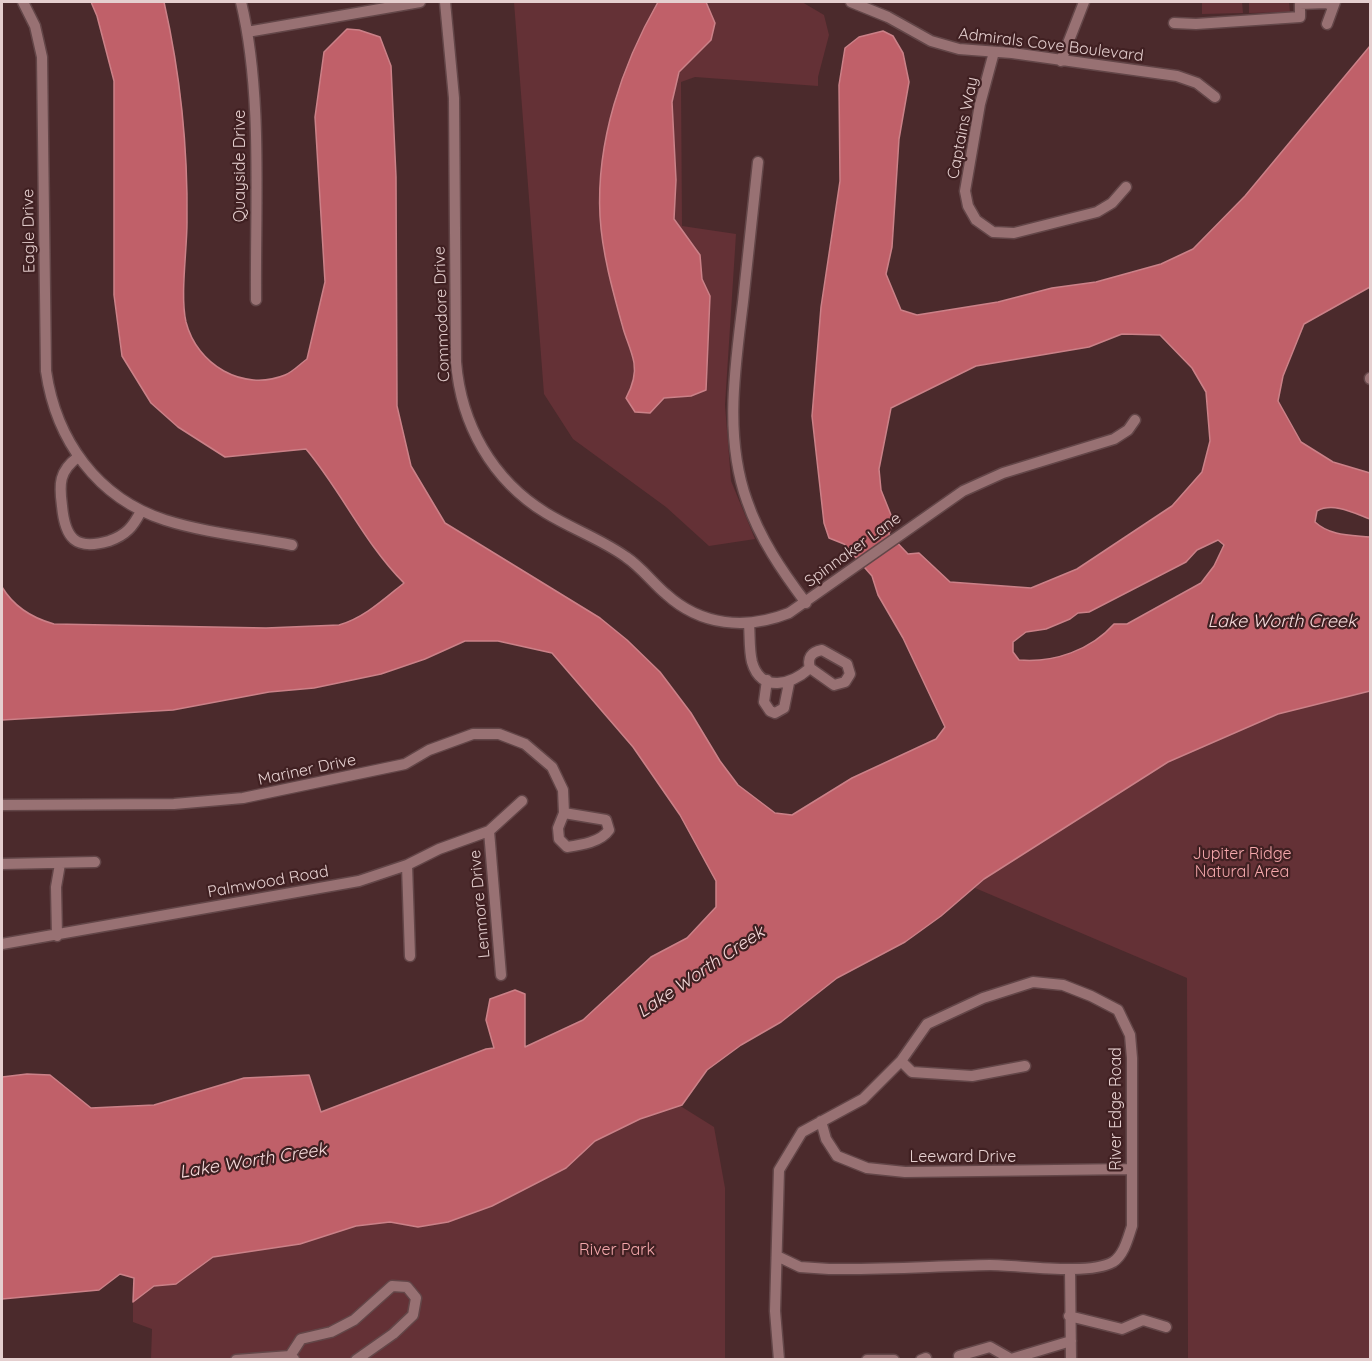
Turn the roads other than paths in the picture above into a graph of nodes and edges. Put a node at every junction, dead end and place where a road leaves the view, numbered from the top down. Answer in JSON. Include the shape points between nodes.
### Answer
{"nodes":[{"id":1,"x":23,"y":2,"type":"edge"},
{"id":2,"x":241,"y":2,"type":"edge"},
{"id":3,"x":420,"y":2,"type":"edge"},
{"id":4,"x":445,"y":2,"type":"edge"},
{"id":5,"x":851,"y":2,"type":"edge"},
{"id":6,"x":1084,"y":2,"type":"edge"},
{"id":7,"x":1334,"y":4,"type":"edge"},
{"id":8,"x":1174,"y":23,"type":"dead end"},
{"id":9,"x":1327,"y":24,"type":"dead end"},
{"id":10,"x":247,"y":32,"type":"junction"},
{"id":11,"x":994,"y":52,"type":"junction"},
{"id":12,"x":1061,"y":61,"type":"junction"},
{"id":13,"x":1215,"y":96,"type":"dead end"},
{"id":14,"x":758,"y":162,"type":"dead end"},
{"id":15,"x":1126,"y":187,"type":"dead end"},
{"id":16,"x":256,"y":300,"type":"dead end"},
{"id":17,"x":1135,"y":420,"type":"dead end"},
{"id":18,"x":78,"y":457,"type":"junction"},
{"id":19,"x":141,"y":511,"type":"junction"},
{"id":20,"x":292,"y":545,"type":"dead end"},
{"id":21,"x":806,"y":603,"type":"junction"},
{"id":22,"x":749,"y":624,"type":"junction"},
{"id":23,"x":810,"y":668,"type":"dead end"},
{"id":24,"x":767,"y":680,"type":"junction"},
{"id":25,"x":789,"y":683,"type":"junction"},
{"id":26,"x":522,"y":801,"type":"dead end"},
{"id":27,"x":2,"y":805,"type":"edge"},
{"id":28,"x":564,"y":813,"type":"junction"},
{"id":29,"x":489,"y":831,"type":"junction"},
{"id":30,"x":94,"y":862,"type":"dead end"},
{"id":31,"x":2,"y":864,"type":"edge"},
{"id":32,"x":60,"y":864,"type":"junction"},
{"id":33,"x":407,"y":865,"type":"junction"},
{"id":34,"x":57,"y":936,"type":"junction"},
{"id":35,"x":2,"y":944,"type":"edge"},
{"id":36,"x":410,"y":956,"type":"dead end"},
{"id":37,"x":501,"y":975,"type":"dead end"},
{"id":38,"x":901,"y":1060,"type":"junction"},
{"id":39,"x":1025,"y":1066,"type":"dead end"},
{"id":40,"x":821,"y":1121,"type":"junction"},
{"id":41,"x":1131,"y":1169,"type":"junction"},
{"id":42,"x":777,"y":1256,"type":"junction"},
{"id":43,"x":1070,"y":1269,"type":"junction"},
{"id":44,"x":1069,"y":1316,"type":"junction"},
{"id":45,"x":1166,"y":1327,"type":"dead end"},
{"id":46,"x":1071,"y":1341,"type":"junction"},
{"id":47,"x":960,"y":1356,"type":"dead end"},
{"id":48,"x":292,"y":1358,"type":"edge"},
{"id":49,"x":236,"y":1359,"type":"edge"},
{"id":50,"x":356,"y":1359,"type":"edge"},
{"id":51,"x":778,"y":1359,"type":"edge"},
{"id":52,"x":867,"y":1359,"type":"edge"},
{"id":53,"x":894,"y":1359,"type":"edge"},
{"id":54,"x":1071,"y":1359,"type":"edge"}],
"edges":[{"from":1,"to":18,"type":"street","name":"Eagle Drive","via":[[35,26],[42,57],[46,371],[57,420]]},
{"from":2,"to":10,"type":"street","name":"Quayside Drive"},
{"from":3,"to":10,"type":"street"},
{"from":4,"to":22,"type":"street","name":"Commodore Drive","via":[[454,98],[456,362],[459,389],[471,428],[504,479],[537,507],[627,557],[690,612],[720,622]]},
{"from":5,"to":11,"type":"street","name":"Admirals Cove Boulevard","via":[[931,41],[959,49]]},
{"from":6,"to":12,"type":"street"},
{"from":7,"to":8,"type":"street","via":[[1300,4],[1300,17]]},
{"from":7,"to":9,"type":"street"},
{"from":10,"to":16,"type":"street","name":"Quayside Drive","via":[[254,95]]},
{"from":11,"to":12,"type":"street","name":"Admirals Cove Boulevard"},
{"from":11,"to":15,"type":"street","name":"Captains Way","via":[[980,104],[965,191],[976,220],[993,232],[1014,233],[1097,212]]},
{"from":12,"to":13,"type":"street","name":"Admirals Cove Boulevard","via":[[1176,76],[1197,83]]},
{"from":14,"to":21,"type":"street","name":"Spinnaker Lane","via":[[736,359],[734,443],[740,479],[756,525],[779,567]]},
{"from":17,"to":21,"type":"street","name":"Spinnaker Lane","via":[[1114,439],[982,481],[944,503]]},
{"from":18,"to":19,"type":"street","name":"Eagle Drive","via":[[104,486]]},
{"from":18,"to":19,"type":"street","via":[[66,467],[60,483],[63,524],[72,538],[92,545],[119,537],[132,527]]},
{"from":19,"to":20,"type":"street","name":"Eagle Drive","via":[[178,524]]},
{"from":21,"to":22,"type":"street","name":"Commodore Drive","via":[[774,619]]},
{"from":22,"to":24,"type":"street","via":[[752,661],[756,671]]},
{"from":23,"to":25,"type":"street"},
{"from":24,"to":25,"type":"street"},
{"from":24,"to":25,"type":"street","via":[[764,702],[775,713],[784,708]]},
{"from":26,"to":29,"type":"street","name":"Palmwood Road"},
{"from":27,"to":28,"type":"street","name":"Mariner Drive","via":[[174,804],[243,798],[405,764],[429,750],[473,734],[498,734],[525,744],[552,767],[563,790]]},
{"from":28,"to":28,"type":"street","name":"Mariner Drive","via":[[558,828],[559,839],[567,847],[606,836],[609,830],[606,820]]},
{"from":29,"to":33,"type":"street","name":"Palmwood Road"},
{"from":29,"to":37,"type":"street","name":"Lenmore Drive"},
{"from":30,"to":32,"type":"street"},
{"from":31,"to":32,"type":"street"},
{"from":32,"to":34,"type":"street","via":[[56,887]]},
{"from":33,"to":34,"type":"street","name":"Palmwood Road","via":[[359,881]]},
{"from":33,"to":36,"type":"street"},
{"from":34,"to":35,"type":"street","name":"Palmwood Road"},
{"from":38,"to":39,"type":"street","via":[[912,1072],[972,1076]]},
{"from":38,"to":40,"type":"street","name":"River Edge Road","via":[[863,1099]]},
{"from":38,"to":41,"type":"street","name":"River Edge Road","via":[[927,1024],[983,998],[1033,982],[1063,986],[1091,996],[1118,1010],[1130,1035]]},
{"from":40,"to":41,"type":"street","name":"Leeward Drive","via":[[837,1156],[867,1168],[905,1172]]},
{"from":40,"to":42,"type":"street","name":"River Edge Road","via":[[802,1132],[779,1170]]},
{"from":41,"to":43,"type":"street","name":"River Edge Road","via":[[1132,1226],[1126,1246],[1114,1261],[1098,1267]]},
{"from":42,"to":43,"type":"street","name":"River Edge Road","via":[[800,1267],[829,1269],[1023,1265]]},
{"from":42,"to":51,"type":"street","name":"River Edge Road"},
{"from":43,"to":44,"type":"street"},
{"from":44,"to":45,"type":"street","via":[[1122,1329],[1143,1320]]},
{"from":44,"to":46,"type":"street"},
{"from":46,"to":47,"type":"street","via":[[1011,1359],[990,1347]]},
{"from":46,"to":54,"type":"street"},
{"from":48,"to":49,"type":"street"},
{"from":48,"to":50,"type":"street","via":[[301,1338],[330,1332],[354,1320],[392,1286],[407,1287],[416,1298],[413,1315]]},
{"from":52,"to":53,"type":"street"}]}
